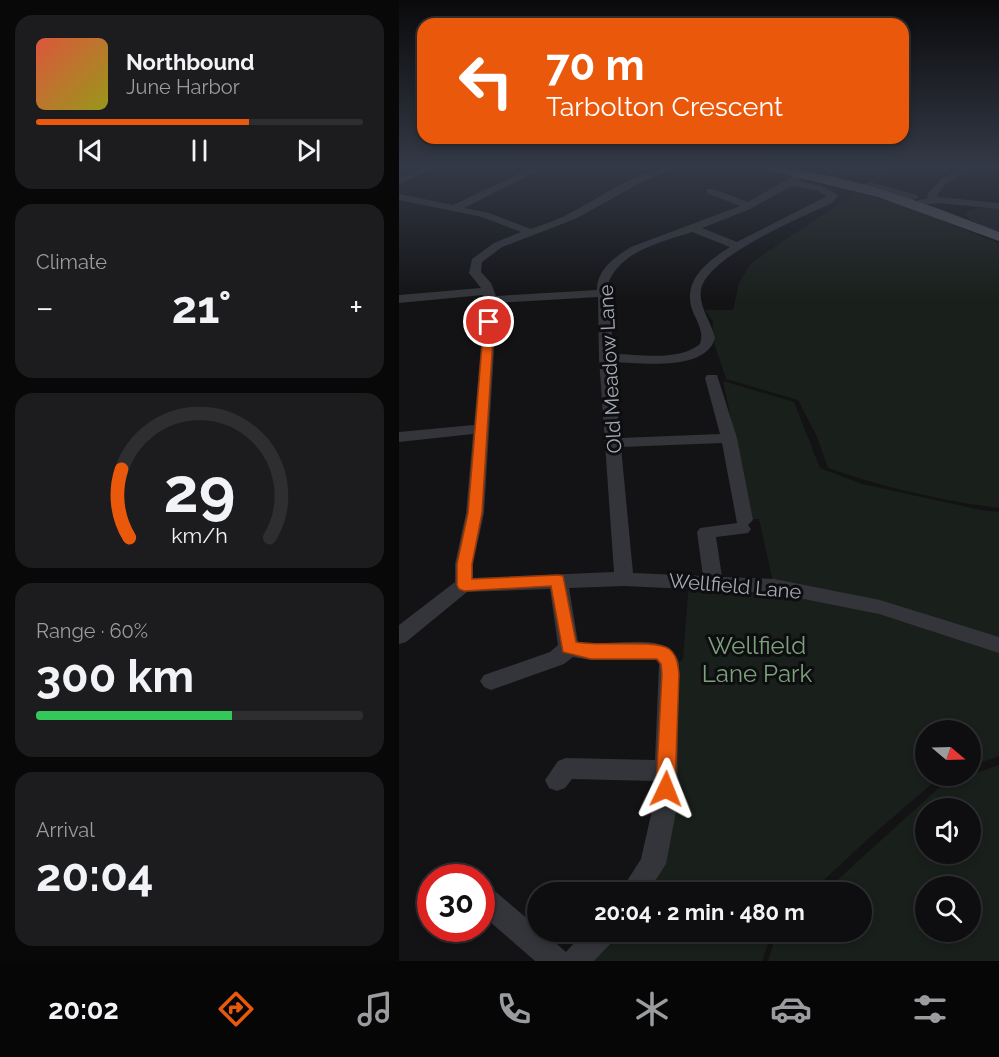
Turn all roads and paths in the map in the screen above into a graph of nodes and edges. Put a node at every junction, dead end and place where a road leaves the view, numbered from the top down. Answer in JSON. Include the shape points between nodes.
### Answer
{"nodes":[{"id":1,"x":475,"y":212,"type":"edge"},
{"id":2,"x":582,"y":212,"type":"edge"},
{"id":3,"x":730,"y":212,"type":"edge"},
{"id":4,"x":807,"y":212,"type":"edge"},
{"id":5,"x":947,"y":212,"type":"edge"},
{"id":6,"x":690,"y":227,"type":"junction"},
{"id":7,"x":532,"y":233,"type":"junction"},
{"id":8,"x":999,"y":237,"type":"edge"},
{"id":9,"x":739,"y":247,"type":"junction"},
{"id":10,"x":605,"y":293,"type":"junction"},
{"id":11,"x":489,"y":296,"type":"junction"},
{"id":12,"x":399,"y":299,"type":"edge"},
{"id":13,"x":606,"y":358,"type":"junction"},
{"id":14,"x":713,"y":378,"type":"dead end"},
{"id":15,"x":481,"y":429,"type":"junction"},
{"id":16,"x":399,"y":436,"type":"edge"},
{"id":17,"x":729,"y":438,"type":"junction"},
{"id":18,"x":614,"y":443,"type":"junction"},
{"id":19,"x":624,"y":579,"type":"junction"},
{"id":20,"x":558,"y":580,"type":"junction"},
{"id":21,"x":713,"y":581,"type":"junction"},
{"id":22,"x":464,"y":585,"type":"junction"},
{"id":23,"x":399,"y":636,"type":"edge"},
{"id":24,"x":999,"y":645,"type":"edge"},
{"id":25,"x":569,"y":648,"type":"junction"},
{"id":26,"x":491,"y":681,"type":"dead end"},
{"id":27,"x":666,"y":771,"type":"junction"},
{"id":28,"x":557,"y":780,"type":"dead end"},
{"id":29,"x":640,"y":882,"type":"edge"},
{"id":30,"x":495,"y":908,"type":"edge"},
{"id":31,"x":592,"y":942,"type":"edge"},
{"id":32,"x":556,"y":961,"type":"edge"},
{"id":33,"x":576,"y":961,"type":"edge"}],
"edges":[{"from":1,"to":7,"type":"street"},
{"from":2,"to":7,"type":"street"},
{"from":3,"to":6,"type":"street","name":"Old Meadow Lane"},
{"from":4,"to":9,"type":"street"},
{"from":5,"to":8,"type":"main road"},
{"from":6,"to":9,"type":"street"},
{"from":6,"to":10,"type":"street","name":"Old Meadow Lane","via":[[618,259],[603,280]]},
{"from":7,"to":11,"type":"street","via":[[498,245],[476,261],[475,273]]},
{"from":9,"to":13,"type":"street","via":[[719,259],[695,291],[697,309],[708,326],[708,340],[701,351],[683,357]]},
{"from":10,"to":11,"type":"street"},
{"from":10,"to":13,"type":"street","name":"Old Meadow Lane"},
{"from":11,"to":12,"type":"street"},
{"from":11,"to":15,"type":"street"},
{"from":13,"to":18,"type":"street","name":"Old Meadow Lane"},
{"from":14,"to":17,"type":"street"},
{"from":15,"to":16,"type":"street"},
{"from":15,"to":22,"type":"street","via":[[475,513],[464,564]]},
{"from":17,"to":18,"type":"street"},
{"from":17,"to":21,"type":"street","via":[[743,525],[706,532]]},
{"from":18,"to":19,"type":"street","name":"Old Meadow Lane"},
{"from":19,"to":20,"type":"street","name":"Wellfield Lane"},
{"from":19,"to":21,"type":"street","name":"Wellfield Lane"},
{"from":20,"to":22,"type":"street","name":"Wellfield Lane"},
{"from":20,"to":25,"type":"street"},
{"from":21,"to":24,"type":"street","name":"Wellfield Lane","via":[[774,586],[880,607]]},
{"from":22,"to":23,"type":"street"},
{"from":25,"to":26,"type":"street","via":[[557,658]]},
{"from":25,"to":27,"type":"street","via":[[663,654],[669,662]]},
{"from":27,"to":28,"type":"street","via":[[566,768]]},
{"from":27,"to":29,"type":"street","via":[[665,806],[653,864]]},
{"from":30,"to":32,"type":"street"},
{"from":31,"to":33,"type":"street"}]}
